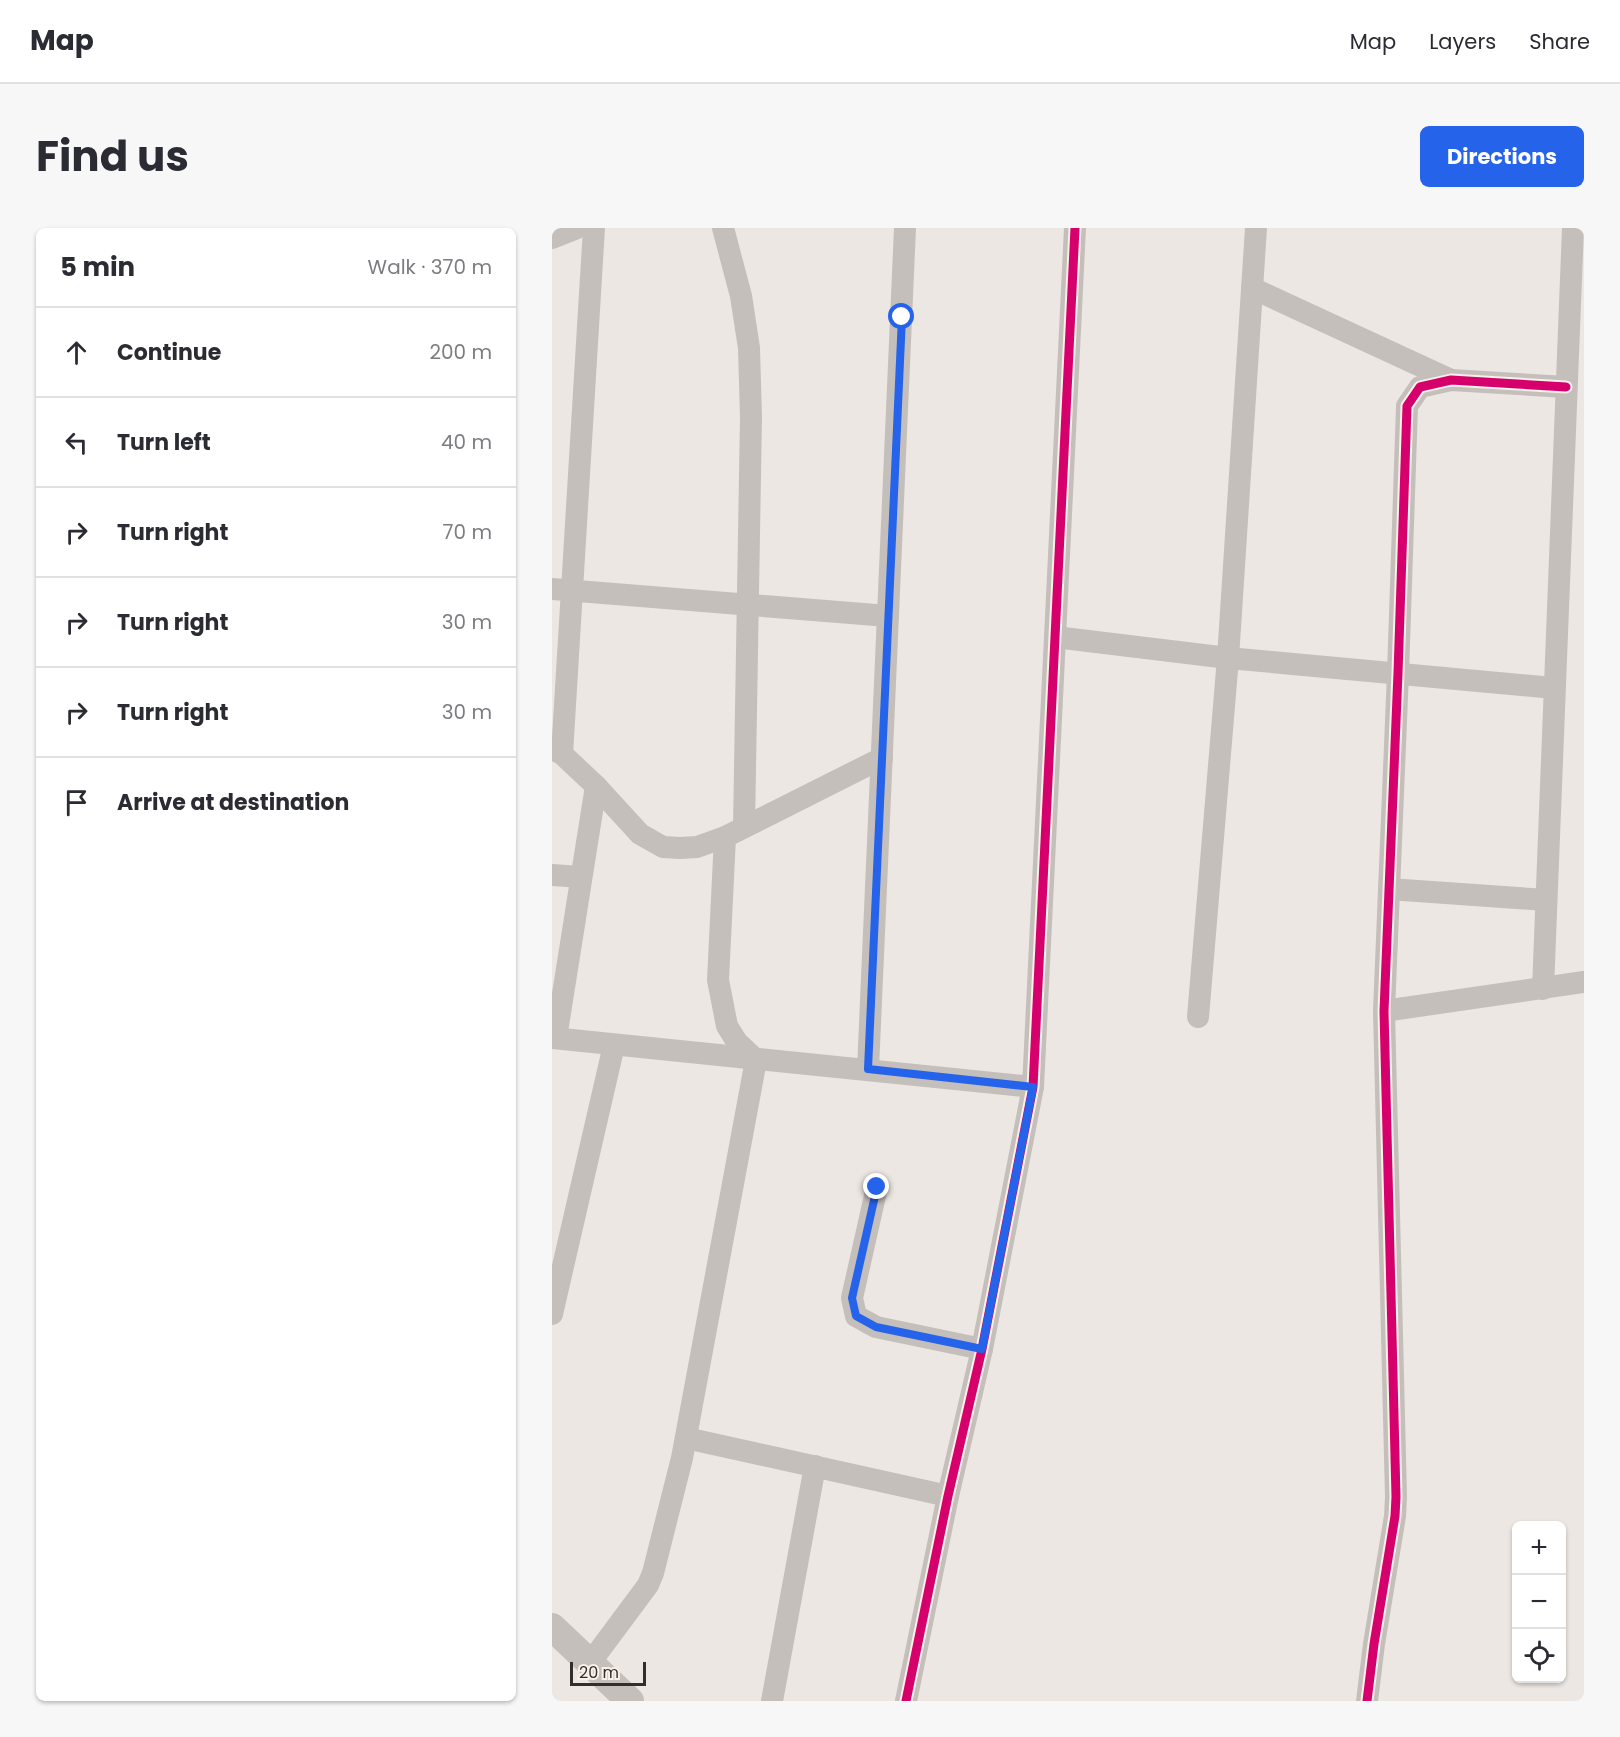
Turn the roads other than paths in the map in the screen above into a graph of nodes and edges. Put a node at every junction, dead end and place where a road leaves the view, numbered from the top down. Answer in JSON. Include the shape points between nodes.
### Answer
{"nodes":[{"id":1,"x":577,"y":228,"type":"edge"},
{"id":2,"x":594,"y":228,"type":"edge"},
{"id":3,"x":723,"y":228,"type":"edge"},
{"id":4,"x":905,"y":228,"type":"edge"},
{"id":5,"x":1075,"y":228,"type":"edge"},
{"id":6,"x":1256,"y":228,"type":"edge"},
{"id":7,"x":1573,"y":228,"type":"edge"},
{"id":8,"x":552,"y":238,"type":"edge"},
{"id":9,"x":1252,"y":288,"type":"junction"},
{"id":10,"x":1576,"y":324,"type":"edge"},
{"id":11,"x":1450,"y":380,"type":"junction"},
{"id":12,"x":1566,"y":387,"type":"junction"},
{"id":13,"x":562,"y":589,"type":"edge"},
{"id":14,"x":748,"y":604,"type":"junction"},
{"id":15,"x":888,"y":616,"type":"junction"},
{"id":16,"x":1055,"y":637,"type":"junction"},
{"id":17,"x":1228,"y":658,"type":"junction"},
{"id":18,"x":1398,"y":674,"type":"junction"},
{"id":19,"x":1554,"y":688,"type":"junction"},
{"id":20,"x":557,"y":752,"type":"edge"},
{"id":21,"x":882,"y":758,"type":"junction"},
{"id":22,"x":596,"y":786,"type":"junction"},
{"id":23,"x":734,"y":832,"type":"junction"},
{"id":24,"x":552,"y":875,"type":"edge"},
{"id":25,"x":581,"y":877,"type":"junction"},
{"id":26,"x":1389,"y":889,"type":"junction"},
{"id":27,"x":1546,"y":900,"type":"junction"},
{"id":28,"x":1584,"y":982,"type":"edge"},
{"id":29,"x":1543,"y":989,"type":"junction"},
{"id":30,"x":1384,"y":1011,"type":"junction"},
{"id":31,"x":1198,"y":1017,"type":"dead end"},
{"id":32,"x":554,"y":1038,"type":"edge"},
{"id":33,"x":614,"y":1045,"type":"junction"},
{"id":34,"x":756,"y":1060,"type":"junction"},
{"id":35,"x":868,"y":1069,"type":"junction"},
{"id":36,"x":1033,"y":1087,"type":"junction"},
{"id":37,"x":877,"y":1187,"type":"dead end"},
{"id":38,"x":552,"y":1314,"type":"edge"},
{"id":39,"x":982,"y":1349,"type":"junction"},
{"id":40,"x":686,"y":1438,"type":"junction"},
{"id":41,"x":815,"y":1466,"type":"junction"},
{"id":42,"x":948,"y":1496,"type":"junction"},
{"id":43,"x":552,"y":1627,"type":"edge"},
{"id":44,"x":590,"y":1663,"type":"junction"},
{"id":45,"x":630,"y":1701,"type":"edge"},
{"id":46,"x":772,"y":1701,"type":"edge"},
{"id":47,"x":906,"y":1701,"type":"edge"},
{"id":48,"x":1367,"y":1701,"type":"edge"}],
"edges":[{"from":1,"to":8,"type":"street"},
{"from":2,"to":13,"type":"street"},
{"from":3,"to":14,"type":"street","via":[[741,296],[749,348]]},
{"from":4,"to":15,"type":"street"},
{"from":5,"to":16,"type":"street"},
{"from":6,"to":9,"type":"street"},
{"from":7,"to":10,"type":"street"},
{"from":9,"to":11,"type":"street"},
{"from":9,"to":17,"type":"street"},
{"from":10,"to":12,"type":"street"},
{"from":11,"to":12,"type":"street"},
{"from":11,"to":18,"type":"street","via":[[1420,387],[1407,406]]},
{"from":12,"to":19,"type":"street"},
{"from":13,"to":14,"type":"street"},
{"from":13,"to":20,"type":"street"},
{"from":14,"to":15,"type":"street"},
{"from":14,"to":23,"type":"street"},
{"from":15,"to":21,"type":"street"},
{"from":16,"to":17,"type":"street"},
{"from":16,"to":36,"type":"street"},
{"from":17,"to":18,"type":"street"},
{"from":17,"to":31,"type":"street"},
{"from":18,"to":19,"type":"street"},
{"from":18,"to":26,"type":"street"},
{"from":19,"to":27,"type":"street"},
{"from":20,"to":22,"type":"street"},
{"from":21,"to":23,"type":"street"},
{"from":21,"to":35,"type":"street"},
{"from":22,"to":23,"type":"street","via":[[640,834],[663,847],[697,847]]},
{"from":22,"to":25,"type":"street"},
{"from":23,"to":34,"type":"street","via":[[718,980],[727,1026]]},
{"from":24,"to":25,"type":"street"},
{"from":25,"to":32,"type":"street"},
{"from":26,"to":27,"type":"street"},
{"from":26,"to":30,"type":"street"},
{"from":27,"to":29,"type":"street"},
{"from":28,"to":29,"type":"street"},
{"from":29,"to":30,"type":"street"},
{"from":30,"to":48,"type":"street","via":[[1396,1497]]},
{"from":32,"to":33,"type":"street"},
{"from":33,"to":34,"type":"street"},
{"from":33,"to":38,"type":"street"},
{"from":34,"to":35,"type":"street"},
{"from":34,"to":40,"type":"street"},
{"from":35,"to":36,"type":"street"},
{"from":36,"to":39,"type":"street"},
{"from":37,"to":39,"type":"street","via":[[852,1298],[856,1316],[876,1327]]},
{"from":39,"to":42,"type":"street"},
{"from":40,"to":41,"type":"street"},
{"from":40,"to":44,"type":"street","via":[[648,1585]]},
{"from":41,"to":42,"type":"street"},
{"from":41,"to":46,"type":"street"},
{"from":42,"to":47,"type":"street"},
{"from":43,"to":44,"type":"street"},
{"from":44,"to":45,"type":"street"}]}
